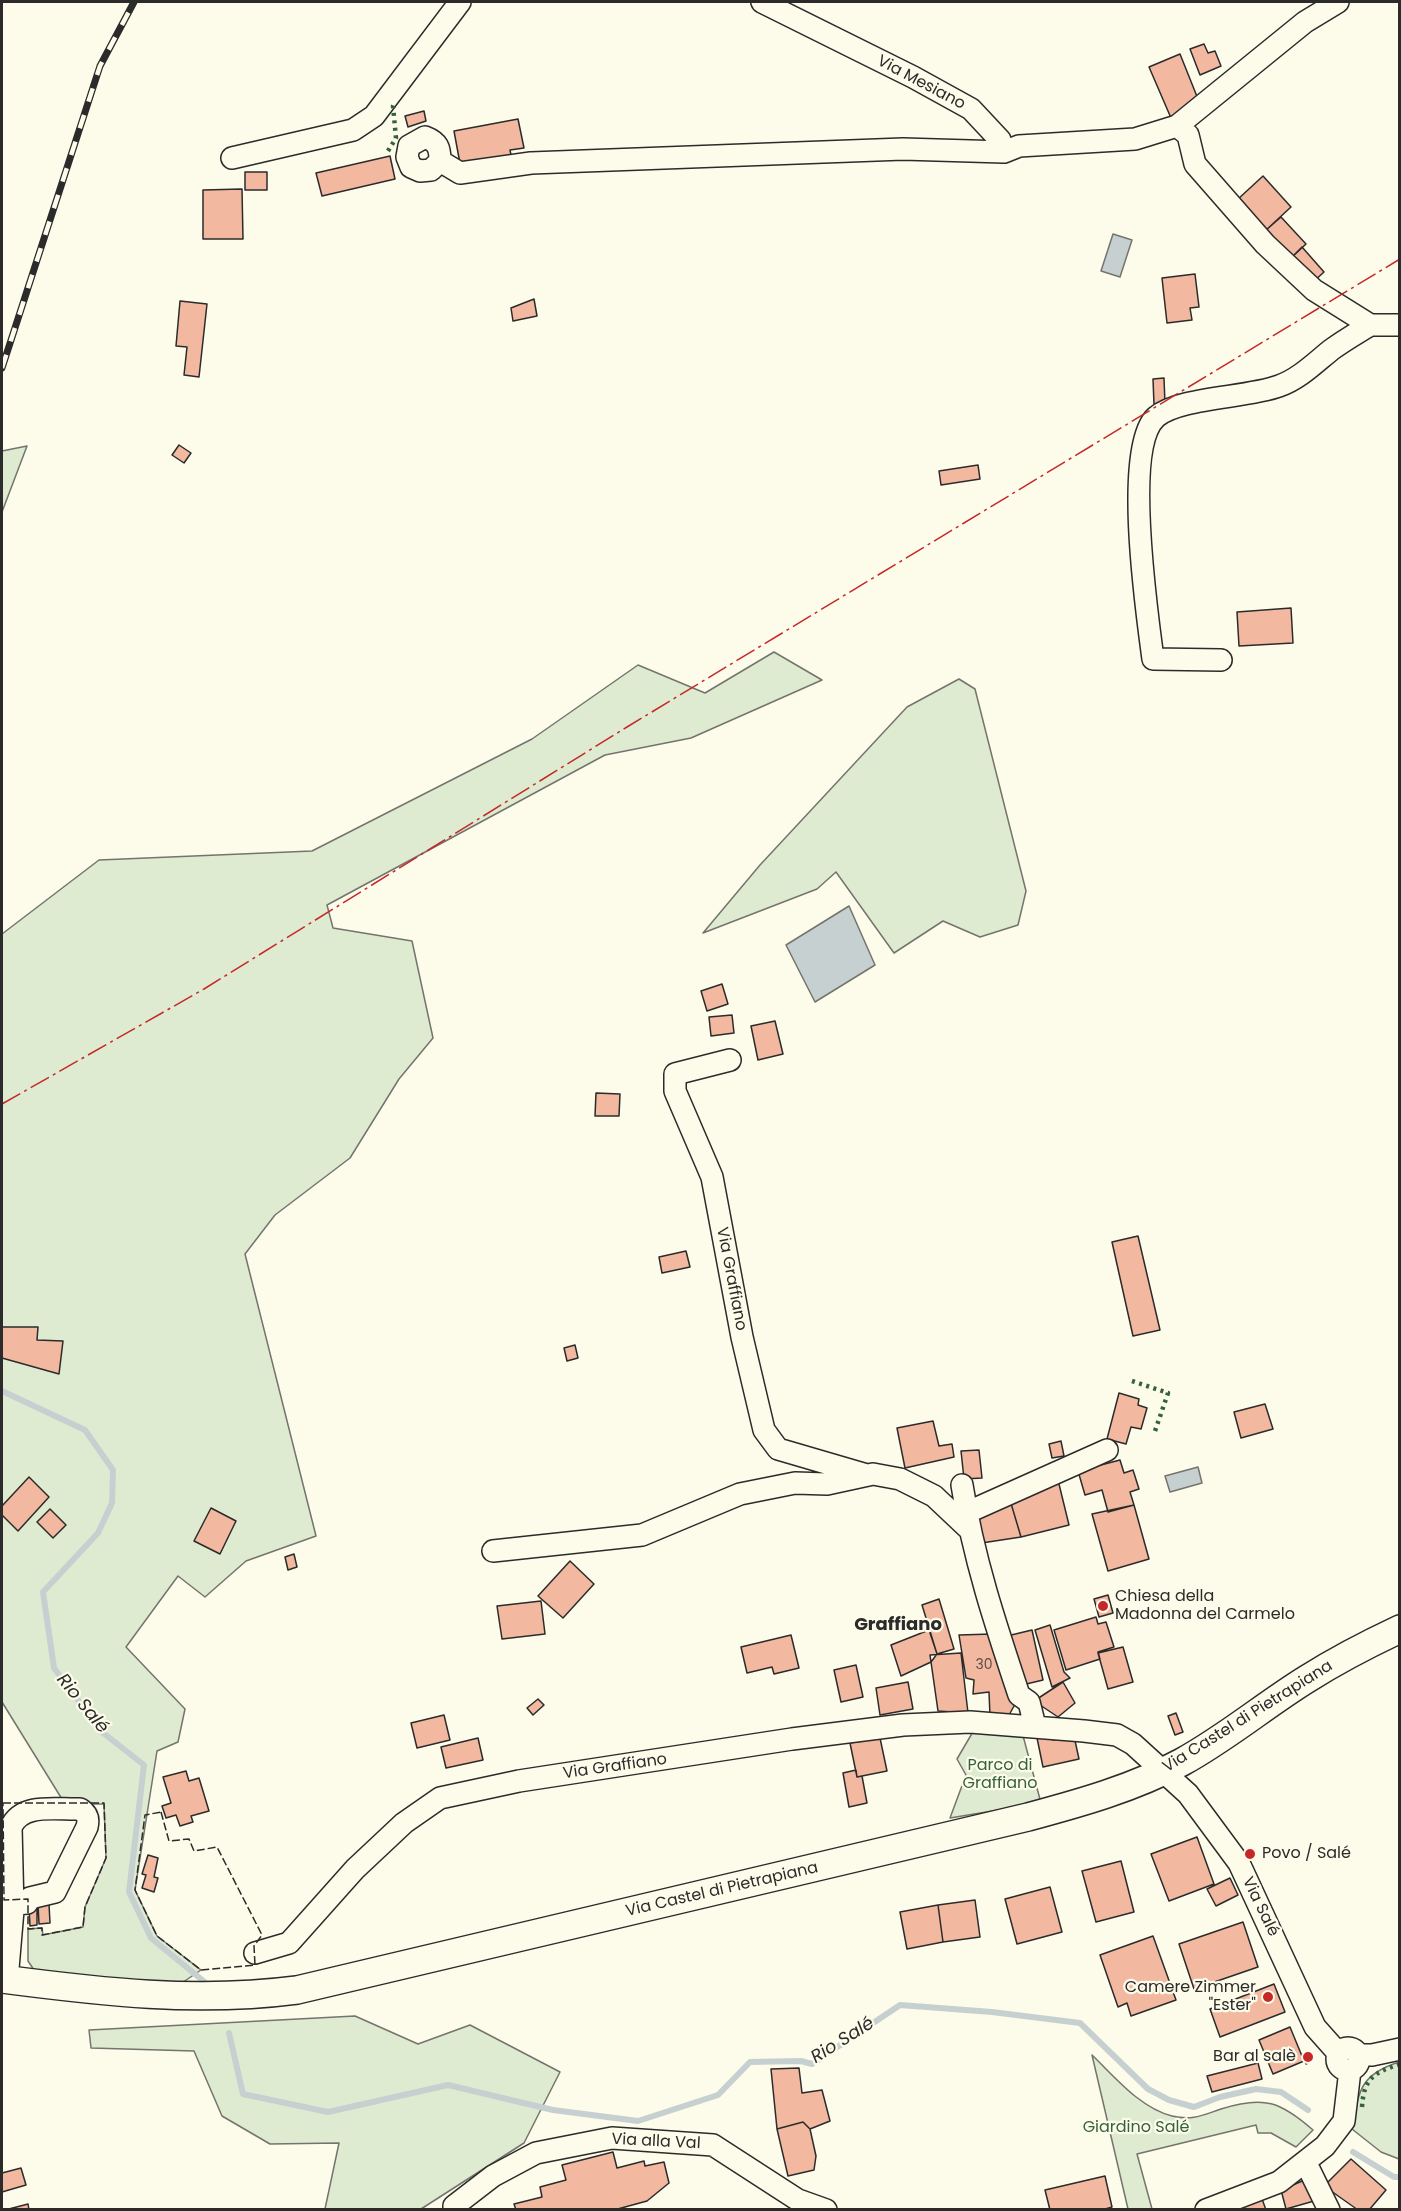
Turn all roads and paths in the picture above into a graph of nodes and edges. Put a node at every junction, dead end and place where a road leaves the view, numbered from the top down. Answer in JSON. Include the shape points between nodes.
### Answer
{"nodes":[{"id":1,"x":460,"y":2,"type":"edge"},
{"id":2,"x":762,"y":2,"type":"edge"},
{"id":3,"x":1338,"y":2,"type":"edge"},
{"id":4,"x":1177,"y":126,"type":"junction"},
{"id":5,"x":1004,"y":152,"type":"junction"},
{"id":6,"x":232,"y":158,"type":"dead end"},
{"id":7,"x":440,"y":161,"type":"dead end"},
{"id":8,"x":1370,"y":325,"type":"junction"},
{"id":9,"x":1400,"y":325,"type":"edge"},
{"id":10,"x":1221,"y":660,"type":"dead end"},
{"id":11,"x":729,"y":1060,"type":"dead end"},
{"id":12,"x":1107,"y":1449,"type":"dead end"},
{"id":13,"x":867,"y":1475,"type":"junction"},
{"id":14,"x":962,"y":1485,"type":"dead end"},
{"id":15,"x":967,"y":1521,"type":"junction"},
{"id":16,"x":494,"y":1551,"type":"dead end"},
{"id":17,"x":1400,"y":1629,"type":"edge"},
{"id":18,"x":1035,"y":1726,"type":"junction"},
{"id":19,"x":1161,"y":1773,"type":"junction"},
{"id":20,"x":13,"y":1910,"type":"junction"},
{"id":21,"x":255,"y":1953,"type":"dead end"},
{"id":22,"x":4,"y":1980,"type":"edge"},
{"id":23,"x":1400,"y":2049,"type":"edge"},
{"id":24,"x":1349,"y":2060,"type":"junction"},
{"id":25,"x":1306,"y":2163,"type":"junction"},
{"id":26,"x":454,"y":2210,"type":"edge"},
{"id":27,"x":825,"y":2210,"type":"edge"},
{"id":28,"x":1206,"y":2210,"type":"edge"},
{"id":29,"x":1329,"y":2210,"type":"edge"}],
"edges":[{"from":1,"to":6,"type":"street","via":[[374,116],[353,130]]},
{"from":2,"to":5,"type":"street","name":"Via Mesiano","via":[[971,109],[1000,140]]},
{"from":3,"to":4,"type":"street","via":[[1305,22]]},
{"from":4,"to":5,"type":"street","via":[[1135,139],[1018,146]]},
{"from":4,"to":8,"type":"street","via":[[1188,135],[1195,164],[1265,244],[1314,290]]},
{"from":5,"to":7,"type":"street","via":[[903,149],[531,163],[460,173]]},
{"from":8,"to":9,"type":"street"},
{"from":8,"to":10,"type":"street","via":[[1279,386],[1175,405],[1155,417],[1149,426],[1138,463],[1143,576],[1153,659]]},
{"from":11,"to":13,"type":"street","name":"Via Graffiano","via":[[675,1074],[675,1091],[712,1177],[764,1430],[778,1449]]},
{"from":12,"to":15,"type":"street"},
{"from":13,"to":15,"type":"street","name":"Via Graffiano","via":[[900,1479],[934,1496]]},
{"from":13,"to":16,"type":"street","name":"Via Graffiano","via":[[740,1494],[642,1535]]},
{"from":14,"to":15,"type":"street"},
{"from":15,"to":18,"type":"street","name":"Via Graffiano","via":[[1019,1695],[1029,1702]]},
{"from":17,"to":19,"type":"main road","name":"Via Castel di Pietrapiana","via":[[1306,1679],[1198,1753]]},
{"from":18,"to":19,"type":"street","name":"Via Graffiano","via":[[1117,1735],[1133,1744]]},
{"from":18,"to":21,"type":"street","name":"Via Graffiano","via":[[970,1722],[903,1725],[519,1781],[440,1798],[404,1823],[355,1869],[288,1943]]},
{"from":19,"to":22,"type":"main road","name":"Via Castel di Pietrapiana","via":[[1028,1817],[297,1990],[165,1997]]},
{"from":19,"to":24,"type":"street","name":"Via Salé","via":[[1188,1794],[1239,1863],[1315,2027]]},
{"from":20,"to":20,"type":"street","via":[[16,1904],[27,1903],[30,1898],[56,1892],[87,1827],[86,1812],[26,1811],[16,1816],[11,1827]]},
{"from":20,"to":22,"type":"street"},
{"from":23,"to":24,"type":"street"},
{"from":24,"to":25,"type":"street","via":[[1344,2121]]},
{"from":25,"to":28,"type":"street","via":[[1271,2185]]},
{"from":25,"to":29,"type":"street"},
{"from":26,"to":27,"type":"street","name":"Via alla Val","via":[[454,2206],[493,2176],[536,2153],[612,2138],[713,2145],[798,2200]]}]}
